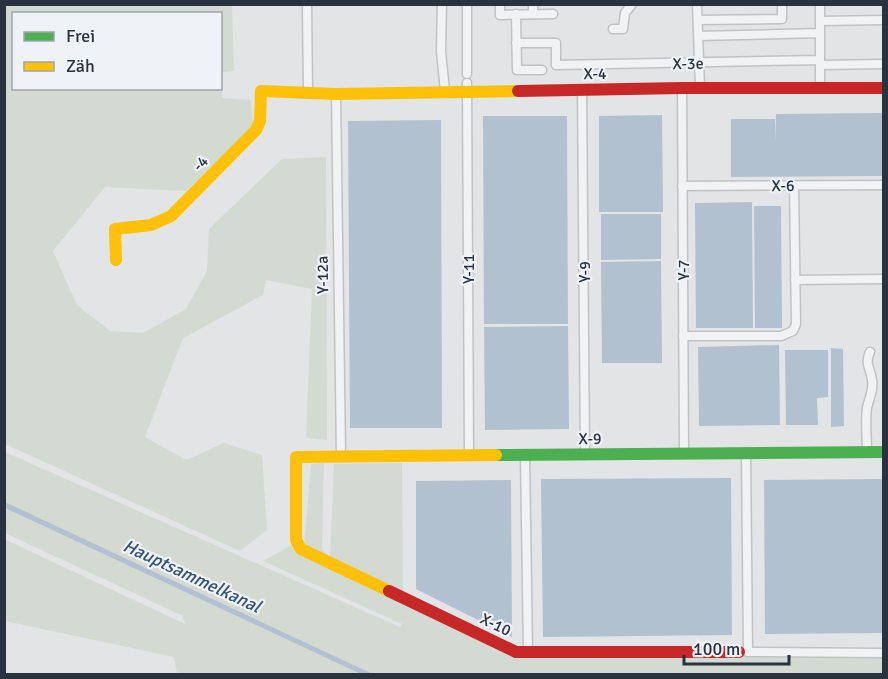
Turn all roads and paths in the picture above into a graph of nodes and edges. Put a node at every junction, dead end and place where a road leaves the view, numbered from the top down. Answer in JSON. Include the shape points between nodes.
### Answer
{"nodes":[{"id":1,"x":307,"y":4,"type":"edge"},
{"id":2,"x":442,"y":4,"type":"edge"},
{"id":3,"x":467,"y":4,"type":"edge"},
{"id":4,"x":500,"y":4,"type":"edge"},
{"id":5,"x":632,"y":4,"type":"edge"},
{"id":6,"x":697,"y":4,"type":"edge"},
{"id":7,"x":782,"y":4,"type":"edge"},
{"id":8,"x":820,"y":4,"type":"edge"},
{"id":9,"x":533,"y":9,"type":"edge"},
{"id":10,"x":516,"y":14,"type":"junction"},
{"id":11,"x":553,"y":14,"type":"dead end"},
{"id":12,"x":698,"y":20,"type":"junction"},
{"id":13,"x":884,"y":20,"type":"edge"},
{"id":14,"x":820,"y":21,"type":"junction"},
{"id":15,"x":613,"y":29,"type":"dead end"},
{"id":16,"x":820,"y":33,"type":"junction"},
{"id":17,"x":698,"y":36,"type":"junction"},
{"id":18,"x":516,"y":43,"type":"junction"},
{"id":19,"x":699,"y":62,"type":"junction"},
{"id":20,"x":820,"y":63,"type":"junction"},
{"id":21,"x":884,"y":64,"type":"edge"},
{"id":22,"x":542,"y":70,"type":"dead end"},
{"id":23,"x":467,"y":83,"type":"junction"},
{"id":24,"x":682,"y":88,"type":"junction"},
{"id":25,"x":700,"y":88,"type":"junction"},
{"id":26,"x":820,"y":88,"type":"junction"},
{"id":27,"x":884,"y":88,"type":"edge"},
{"id":28,"x":582,"y":90,"type":"junction"},
{"id":29,"x":445,"y":91,"type":"junction"},
{"id":30,"x":308,"y":93,"type":"junction"},
{"id":31,"x":336,"y":94,"type":"junction"},
{"id":32,"x":794,"y":185,"type":"junction"},
{"id":33,"x":884,"y":185,"type":"edge"},
{"id":34,"x":682,"y":186,"type":"junction"},
{"id":35,"x":116,"y":260,"type":"dead end"},
{"id":36,"x":884,"y":279,"type":"edge"},
{"id":37,"x":795,"y":280,"type":"junction"},
{"id":38,"x":683,"y":336,"type":"junction"},
{"id":39,"x":870,"y":352,"type":"dead end"},
{"id":40,"x":867,"y":452,"type":"junction"},
{"id":41,"x":884,"y":452,"type":"edge"},
{"id":42,"x":684,"y":453,"type":"junction"},
{"id":43,"x":746,"y":453,"type":"junction"},
{"id":44,"x":585,"y":454,"type":"junction"},
{"id":45,"x":469,"y":455,"type":"junction"},
{"id":46,"x":525,"y":455,"type":"junction"},
{"id":47,"x":341,"y":456,"type":"junction"},
{"id":48,"x":296,"y":540,"type":"joint"},
{"id":49,"x":528,"y":652,"type":"junction"},
{"id":50,"x":743,"y":652,"type":"junction"},
{"id":51,"x":884,"y":653,"type":"edge"}],
"edges":[{"from":1,"to":30,"type":"street"},
{"from":2,"to":29,"type":"street"},
{"from":3,"to":23,"type":"street","name":"Y-11"},
{"from":4,"to":10,"type":"street","via":[[500,15]]},
{"from":5,"to":15,"type":"street","via":[[625,13],[623,29]]},
{"from":6,"to":12,"type":"street"},
{"from":7,"to":12,"type":"street","via":[[782,19]]},
{"from":8,"to":14,"type":"street"},
{"from":9,"to":10,"type":"street"},
{"from":9,"to":11,"type":"street"},
{"from":10,"to":18,"type":"street"},
{"from":12,"to":17,"type":"street"},
{"from":13,"to":14,"type":"street"},
{"from":14,"to":16,"type":"street"},
{"from":16,"to":17,"type":"street"},
{"from":16,"to":20,"type":"street"},
{"from":17,"to":19,"type":"street"},
{"from":18,"to":19,"type":"street","name":"X-3e","via":[[556,43],[556,65]]},
{"from":18,"to":22,"type":"street","via":[[517,70]]},
{"from":19,"to":20,"type":"street","name":"X-3e"},
{"from":19,"to":25,"type":"street"},
{"from":20,"to":21,"type":"street","name":"X-3e"},
{"from":20,"to":26,"type":"street"},
{"from":23,"to":28,"type":"street","name":"X-4"},
{"from":23,"to":29,"type":"street","name":"X-4"},
{"from":23,"to":45,"type":"street","name":"Y-11"},
{"from":24,"to":25,"type":"street","name":"X-4"},
{"from":24,"to":28,"type":"street","name":"X-4"},
{"from":24,"to":34,"type":"street","name":"Y-7"},
{"from":25,"to":26,"type":"street","name":"X-4"},
{"from":26,"to":27,"type":"street","name":"X-4"},
{"from":28,"to":44,"type":"street","name":"Y-9"},
{"from":29,"to":31,"type":"street","name":"X-4"},
{"from":30,"to":31,"type":"street","name":"X-4"},
{"from":30,"to":35,"type":"street","name":"-4","via":[[261,91],[256,130],[163,222],[115,228]]},
{"from":31,"to":47,"type":"street","name":"Y-12a"},
{"from":32,"to":33,"type":"street","name":"X-6"},
{"from":32,"to":34,"type":"street","name":"X-6"},
{"from":32,"to":37,"type":"street"},
{"from":34,"to":38,"type":"street","name":"Y-7"},
{"from":36,"to":37,"type":"street"},
{"from":37,"to":38,"type":"street","via":[[796,324],[789,334]]},
{"from":38,"to":42,"type":"street","name":"Y-7"},
{"from":39,"to":40,"type":"street","via":[[867,368],[873,378],[867,408]]},
{"from":40,"to":41,"type":"street","name":"X-9"},
{"from":40,"to":43,"type":"street","name":"X-9"},
{"from":42,"to":43,"type":"street","name":"X-9"},
{"from":42,"to":44,"type":"street","name":"X-9"},
{"from":43,"to":50,"type":"street"},
{"from":44,"to":46,"type":"street","name":"X-9"},
{"from":45,"to":46,"type":"street","name":"X-9"},
{"from":45,"to":47,"type":"street","name":"X-9"},
{"from":46,"to":49,"type":"street"},
{"from":47,"to":48,"type":"street","name":"X-9","via":[[296,457]]},
{"from":48,"to":49,"type":"street","name":"X-10","via":[[312,554],[516,652]]},
{"from":49,"to":50,"type":"street","name":"X-10"},
{"from":50,"to":51,"type":"street","name":"X-10"}]}
